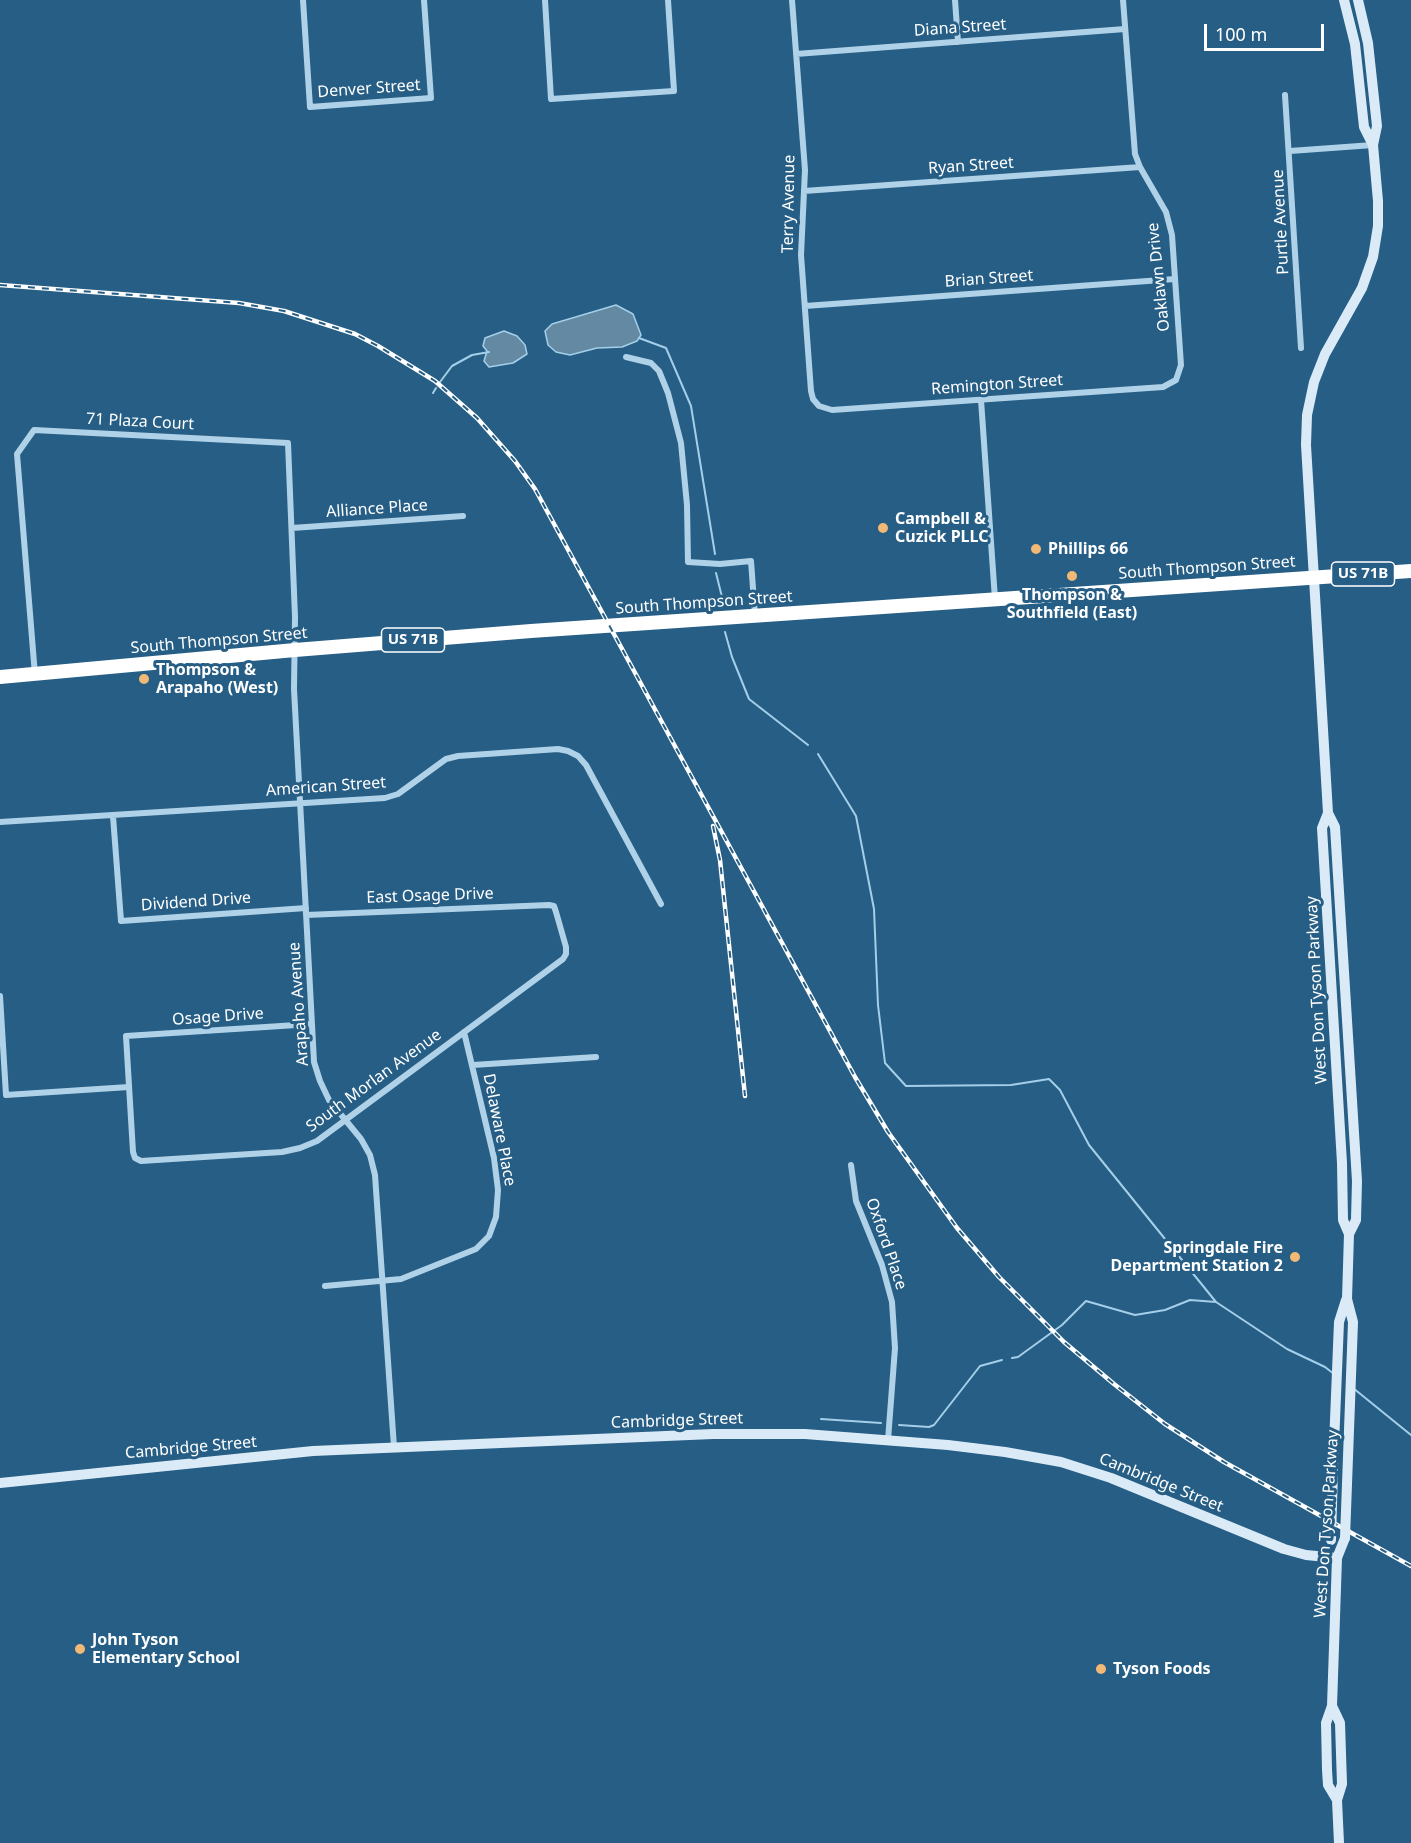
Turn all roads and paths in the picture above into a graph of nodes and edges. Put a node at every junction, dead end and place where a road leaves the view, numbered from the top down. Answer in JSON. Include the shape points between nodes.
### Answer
{"nodes":[{"id":1,"x":303,"y":0,"type":"edge"},
{"id":2,"x":424,"y":0,"type":"edge"},
{"id":3,"x":545,"y":0,"type":"edge"},
{"id":4,"x":668,"y":0,"type":"edge"},
{"id":5,"x":792,"y":0,"type":"edge"},
{"id":6,"x":955,"y":0,"type":"edge"},
{"id":7,"x":1123,"y":0,"type":"edge"},
{"id":8,"x":1344,"y":0,"type":"edge"},
{"id":9,"x":1358,"y":0,"type":"edge"},
{"id":10,"x":1125,"y":29,"type":"junction"},
{"id":11,"x":958,"y":42,"type":"junction"},
{"id":12,"x":796,"y":54,"type":"junction"},
{"id":13,"x":1285,"y":95,"type":"dead end"},
{"id":14,"x":1373,"y":145,"type":"junction"},
{"id":15,"x":1290,"y":151,"type":"junction"},
{"id":16,"x":1140,"y":167,"type":"junction"},
{"id":17,"x":804,"y":191,"type":"junction"},
{"id":18,"x":1175,"y":279,"type":"junction"},
{"id":19,"x":805,"y":306,"type":"junction"},
{"id":20,"x":1301,"y":348,"type":"dead end"},
{"id":21,"x":627,"y":357,"type":"dead end"},
{"id":22,"x":1176,"y":380,"type":"joint"},
{"id":23,"x":981,"y":400,"type":"junction"},
{"id":24,"x":819,"y":406,"type":"joint"},
{"id":25,"x":463,"y":516,"type":"dead end"},
{"id":26,"x":292,"y":528,"type":"junction"},
{"id":27,"x":1411,"y":571,"type":"edge"},
{"id":28,"x":1314,"y":578,"type":"junction"},
{"id":29,"x":995,"y":599,"type":"junction"},
{"id":30,"x":755,"y":616,"type":"junction"},
{"id":31,"x":295,"y":650,"type":"junction"},
{"id":32,"x":35,"y":675,"type":"junction"},
{"id":33,"x":0,"y":677,"type":"edge"},
{"id":34,"x":299,"y":803,"type":"junction"},
{"id":35,"x":113,"y":816,"type":"junction"},
{"id":36,"x":0,"y":822,"type":"edge"},
{"id":37,"x":661,"y":904,"type":"dead end"},
{"id":38,"x":306,"y":911,"type":"junction"},
{"id":39,"x":566,"y":954,"type":"joint"},
{"id":40,"x":0,"y":996,"type":"edge"},
{"id":41,"x":312,"y":1024,"type":"junction"},
{"id":42,"x":464,"y":1032,"type":"junction"},
{"id":43,"x":596,"y":1057,"type":"dead end"},
{"id":44,"x":473,"y":1065,"type":"junction"},
{"id":45,"x":129,"y":1087,"type":"junction"},
{"id":46,"x":345,"y":1120,"type":"junction"},
{"id":47,"x":851,"y":1165,"type":"dead end"},
{"id":48,"x":383,"y":1281,"type":"junction"},
{"id":49,"x":325,"y":1286,"type":"dead end"},
{"id":50,"x":1347,"y":1299,"type":"junction"},
{"id":51,"x":888,"y":1440,"type":"junction"},
{"id":52,"x":394,"y":1447,"type":"junction"},
{"id":53,"x":0,"y":1483,"type":"edge"},
{"id":54,"x":1337,"y":1558,"type":"junction"},
{"id":55,"x":1339,"y":1843,"type":"edge"}],
"edges":[{"from":1,"to":2,"type":"street","name":"Denver Street","via":[[310,107],[431,98]]},
{"from":3,"to":4,"type":"street","via":[[552,99],[674,91]]},
{"from":5,"to":12,"type":"street","name":"Terry Avenue"},
{"from":6,"to":11,"type":"street"},
{"from":7,"to":10,"type":"street","name":"Oaklawn Drive"},
{"from":8,"to":14,"type":"main road","name":"West Don Tyson Parkway","via":[[1355,44],[1364,127]]},
{"from":9,"to":14,"type":"main road","name":"West Don Tyson Parkway","via":[[1368,43],[1376,114]]},
{"from":10,"to":11,"type":"street","name":"Diana Street"},
{"from":10,"to":16,"type":"street","name":"Oaklawn Drive","via":[[1133,141]]},
{"from":11,"to":12,"type":"street","name":"Diana Street"},
{"from":12,"to":17,"type":"street","name":"Terry Avenue"},
{"from":13,"to":15,"type":"street","name":"Purtle Avenue"},
{"from":14,"to":15,"type":"street"},
{"from":14,"to":28,"type":"main road","name":"West Don Tyson Parkway","via":[[1378,201],[1373,257],[1362,288],[1321,364],[1307,415]]},
{"from":15,"to":20,"type":"street","name":"Purtle Avenue"},
{"from":16,"to":17,"type":"street","name":"Ryan Street"},
{"from":16,"to":18,"type":"street","name":"Oaklawn Drive","via":[[1170,223]]},
{"from":17,"to":19,"type":"street","name":"Terry Avenue","via":[[801,255]]},
{"from":18,"to":19,"type":"street","name":"Brian Street"},
{"from":18,"to":22,"type":"street","name":"Oaklawn Drive","via":[[1181,365]]},
{"from":19,"to":24,"type":"street","name":"Terry Avenue","via":[[811,391]]},
{"from":21,"to":30,"type":"street","via":[[651,363],[659,371],[671,404],[681,443],[688,561],[751,561]]},
{"from":22,"to":23,"type":"street","name":"Remington Street","via":[[1163,387]]},
{"from":23,"to":24,"type":"street","name":"Remington Street","via":[[832,410]]},
{"from":23,"to":29,"type":"street"},
{"from":25,"to":26,"type":"street","name":"Alliance Place"},
{"from":26,"to":31,"type":"street","name":"71 Plaza Court"},
{"from":26,"to":32,"type":"street","name":"71 Plaza Court","via":[[288,443],[34,429],[17,454]]},
{"from":27,"to":28,"type":"highway","name":"South Thompson Street","number":"US 71B"},
{"from":28,"to":29,"type":"highway","name":"South Thompson Street","number":"US 71B"},
{"from":28,"to":50,"type":"main road","name":"West Don Tyson Parkway","via":[[1328,813],[1322,828],[1343,1220],[1349,1234]]},
{"from":29,"to":30,"type":"highway","name":"South Thompson Street","number":"US 71B"},
{"from":30,"to":31,"type":"highway","name":"South Thompson Street","number":"US 71B"},
{"from":31,"to":32,"type":"highway","name":"South Thompson Street","number":"US 71B"},
{"from":31,"to":34,"type":"street","name":"Arapaho Avenue"},
{"from":32,"to":33,"type":"highway","name":"South Thompson Street","number":"US 71B"},
{"from":34,"to":35,"type":"street","name":"American Street"},
{"from":34,"to":37,"type":"street","name":"American Street","via":[[385,798],[398,794],[446,759],[458,756],[568,751],[586,765]]},
{"from":34,"to":38,"type":"street","name":"Arapaho Avenue"},
{"from":35,"to":36,"type":"street","name":"American Street"},
{"from":35,"to":38,"type":"street","name":"Dividend Drive","via":[[121,921]]},
{"from":38,"to":39,"type":"street","name":"East Osage Drive","via":[[549,905],[554,906]]},
{"from":38,"to":41,"type":"street","name":"Arapaho Avenue"},
{"from":39,"to":42,"type":"street","name":"South Morlan Avenue"},
{"from":40,"to":45,"type":"street","via":[[6,1095]]},
{"from":41,"to":45,"type":"street","name":"Osage Drive","via":[[126,1036]]},
{"from":41,"to":46,"type":"street","name":"Arapaho Avenue","via":[[314,1062],[320,1081]]},
{"from":42,"to":44,"type":"street","name":"Delaware Place"},
{"from":42,"to":46,"type":"street","name":"South Morlan Avenue"},
{"from":43,"to":44,"type":"street"},
{"from":44,"to":48,"type":"street","name":"Delaware Place","via":[[498,1190],[496,1217],[489,1236],[476,1249],[401,1279]]},
{"from":45,"to":46,"type":"street","name":"South Morlan Avenue","via":[[133,1152],[141,1161],[282,1152],[317,1141]]},
{"from":46,"to":48,"type":"street","name":"Arapaho Avenue","via":[[361,1138],[375,1175]]},
{"from":47,"to":51,"type":"street","name":"Oxford Place","via":[[856,1201],[882,1265],[892,1302],[896,1348]]},
{"from":48,"to":49,"type":"street","name":"Delaware Place"},
{"from":48,"to":52,"type":"street","name":"Arapaho Avenue"},
{"from":50,"to":54,"type":"main road","name":"West Don Tyson Parkway","bridge":true,"via":[[1353,1322],[1345,1538]]},
{"from":50,"to":54,"type":"main road","bridge":true,"via":[[1339,1322],[1337,1362],[1331,1540]]},
{"from":51,"to":52,"type":"main road","name":"Cambridge Street","via":[[757,1433]]},
{"from":51,"to":54,"type":"main road","name":"Cambridge Street","via":[[1061,1462],[1111,1478],[1284,1549]]},
{"from":52,"to":53,"type":"main road","name":"Cambridge Street","via":[[313,1451]]},
{"from":54,"to":55,"type":"main road","name":"West Don Tyson Parkway","via":[[1332,1706],[1340,1723],[1342,1784],[1336,1800]]}]}
